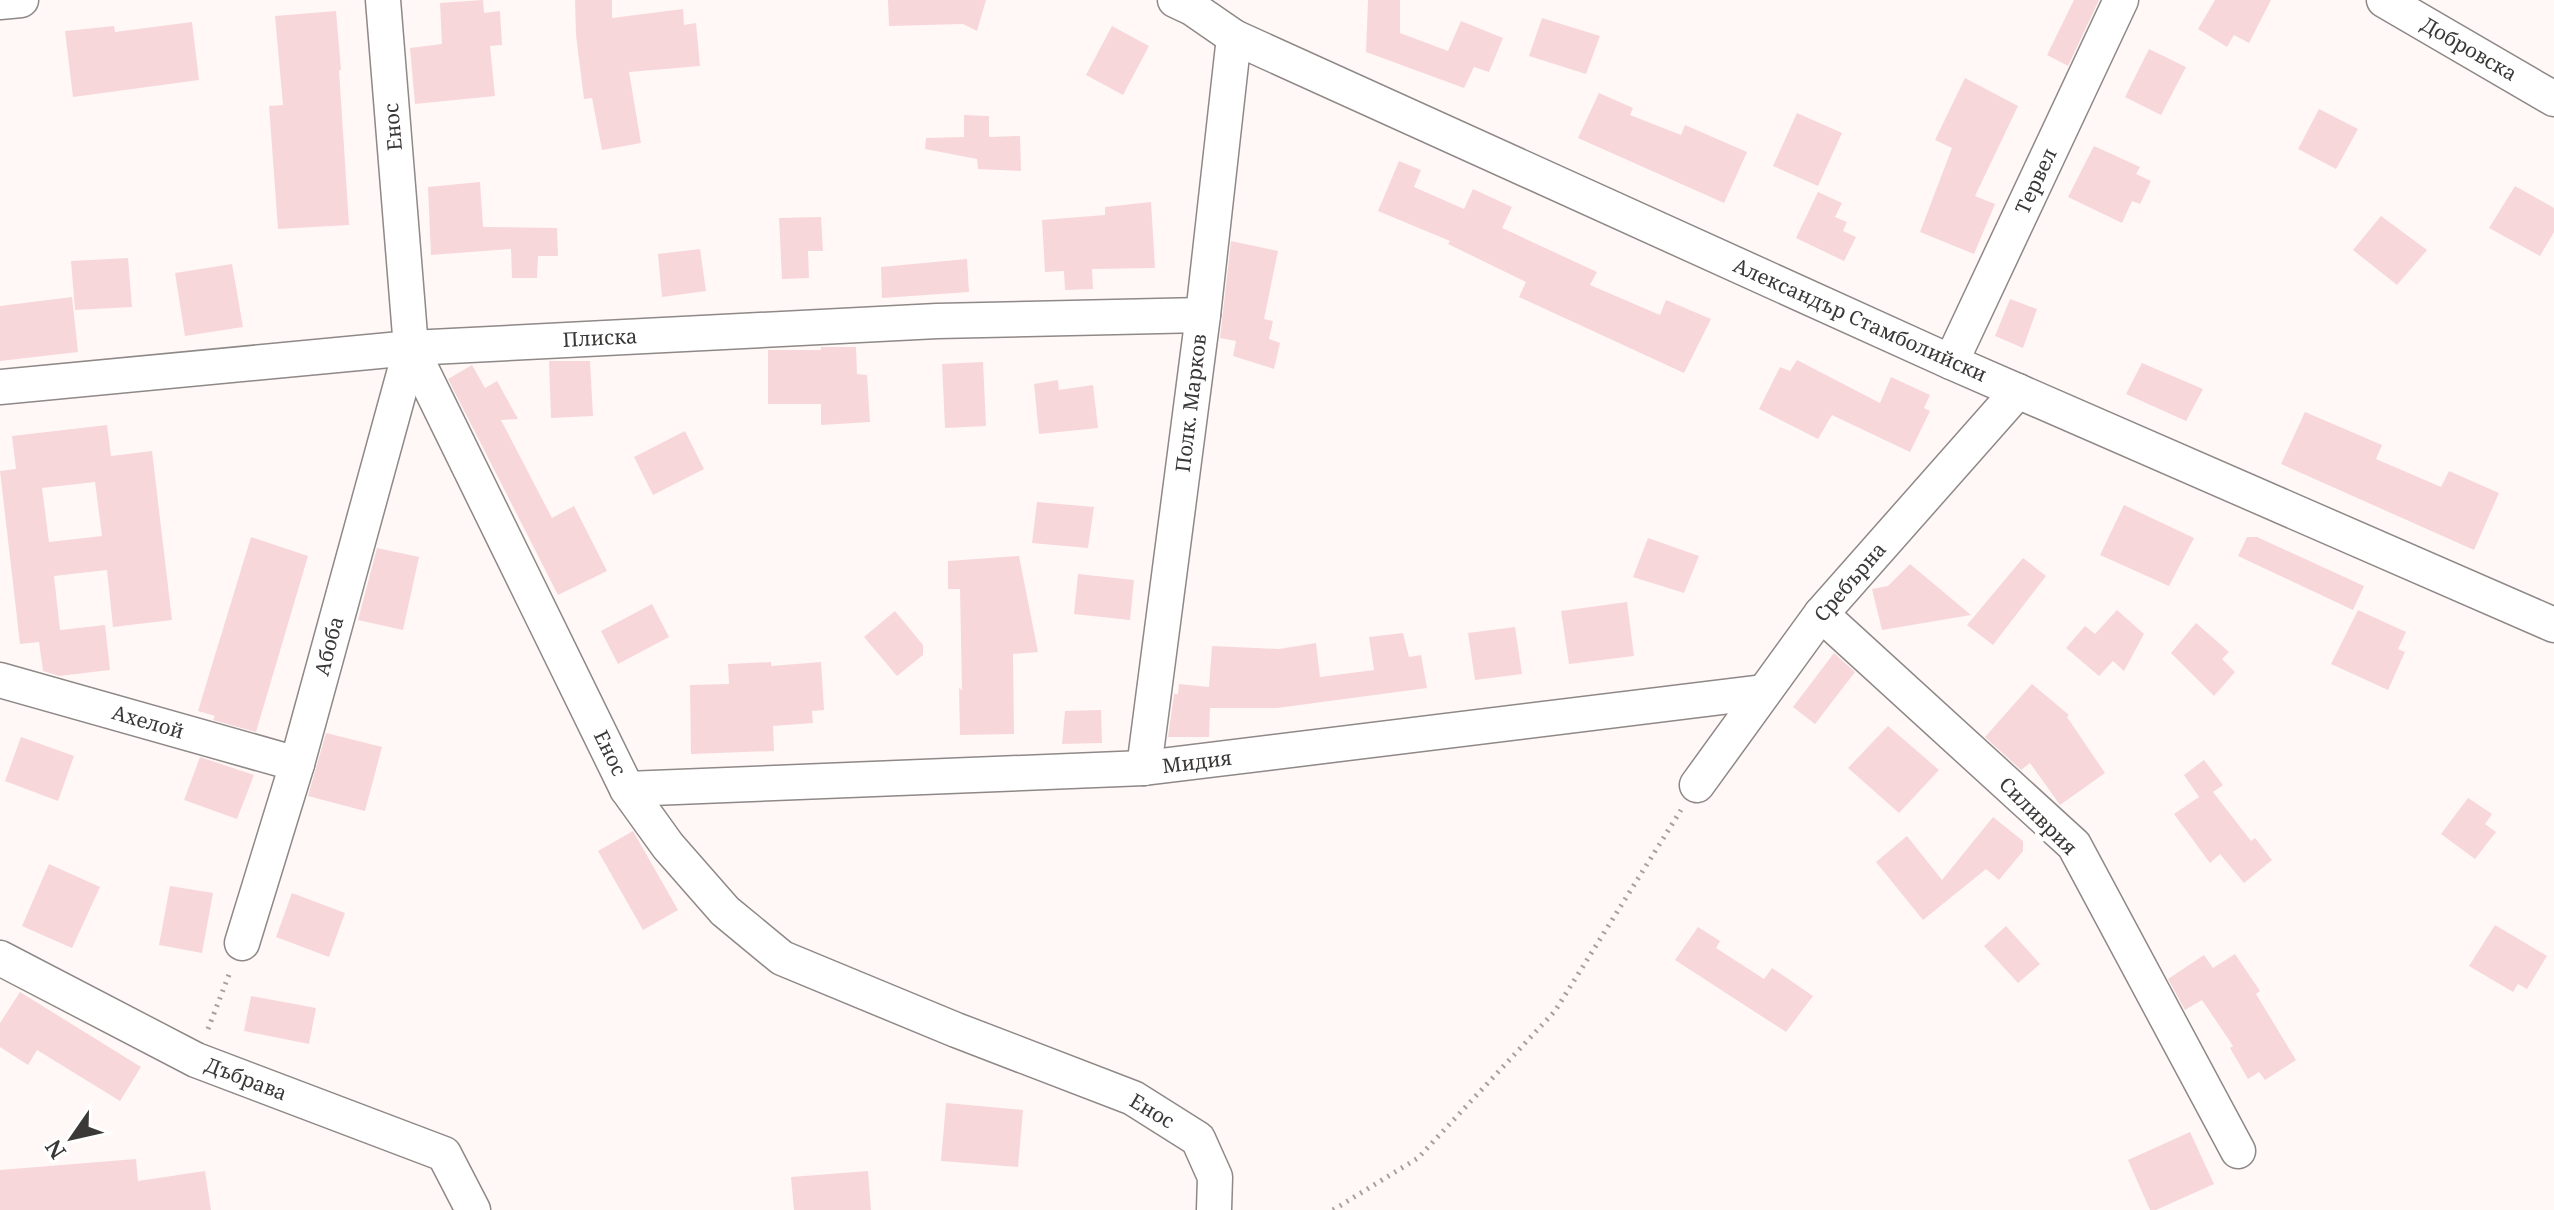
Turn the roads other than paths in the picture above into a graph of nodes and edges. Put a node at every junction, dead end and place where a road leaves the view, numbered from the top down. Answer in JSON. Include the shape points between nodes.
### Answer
{"nodes":[{"id":1,"x":21,"y":0,"type":"edge"},
{"id":2,"x":383,"y":0,"type":"edge"},
{"id":3,"x":2121,"y":0,"type":"edge"},
{"id":4,"x":2384,"y":0,"type":"edge"},
{"id":5,"x":0,"y":2,"type":"edge"},
{"id":6,"x":1186,"y":3,"type":"edge"},
{"id":7,"x":1234,"y":37,"type":"junction"},
{"id":8,"x":2554,"y":99,"type":"edge"},
{"id":9,"x":1203,"y":315,"type":"junction"},
{"id":10,"x":411,"y":348,"type":"junction"},
{"id":11,"x":1951,"y":362,"type":"junction"},
{"id":12,"x":0,"y":387,"type":"edge"},
{"id":13,"x":2018,"y":391,"type":"junction"},
{"id":14,"x":1821,"y":614,"type":"junction"},
{"id":15,"x":2554,"y":625,"type":"edge"},
{"id":16,"x":0,"y":680,"type":"edge"},
{"id":17,"x":1763,"y":692,"type":"junction"},
{"id":18,"x":297,"y":764,"type":"junction"},
{"id":19,"x":1144,"y":768,"type":"junction"},
{"id":20,"x":1697,"y":785,"type":"road end"},
{"id":21,"x":627,"y":789,"type":"junction"},
{"id":22,"x":242,"y":943,"type":"road end"},
{"id":23,"x":0,"y":958,"type":"edge"},
{"id":24,"x":2238,"y":1151,"type":"dead end"},
{"id":25,"x":473,"y":1210,"type":"edge"},
{"id":26,"x":1214,"y":1210,"type":"edge"}],
"edges":[{"from":1,"to":5,"type":"street"},
{"from":2,"to":10,"type":"street","name":"Енос"},
{"from":3,"to":11,"type":"street","name":"Тервел"},
{"from":4,"to":8,"type":"street","name":"Добровска"},
{"from":6,"to":7,"type":"street","name":"Александър Стамболийски"},
{"from":7,"to":9,"type":"street","name":"Полк. Марков"},
{"from":7,"to":11,"type":"street","name":"Александър Стамболийски"},
{"from":9,"to":10,"type":"street","name":"Плиска","via":[[937,321]]},
{"from":9,"to":19,"type":"street","name":"Полк. Марков"},
{"from":10,"to":12,"type":"street","name":"Плиска"},
{"from":10,"to":18,"type":"street","name":"Абоба"},
{"from":10,"to":21,"type":"street","name":"Енос"},
{"from":11,"to":13,"type":"street","name":"Александър Стамболийски"},
{"from":13,"to":14,"type":"street","name":"Сребърна"},
{"from":13,"to":15,"type":"street","name":"Александър Стамболийски"},
{"from":14,"to":17,"type":"street","name":"Сребърна"},
{"from":14,"to":24,"type":"street","name":"Силиврия","via":[[2074,845]]},
{"from":16,"to":18,"type":"street","name":"Ахелой"},
{"from":17,"to":19,"type":"street","name":"Мидия"},
{"from":17,"to":20,"type":"street","name":"Сребърна"},
{"from":18,"to":22,"type":"street","name":"Абоба"},
{"from":19,"to":21,"type":"street","name":"Мидия"},
{"from":21,"to":26,"type":"street","name":"Енос","via":[[725,911],[782,958],[1133,1098],[1198,1139],[1215,1177]]},
{"from":23,"to":25,"type":"street","name":"Дъбрава","via":[[196,1060],[444,1154]]}]}
